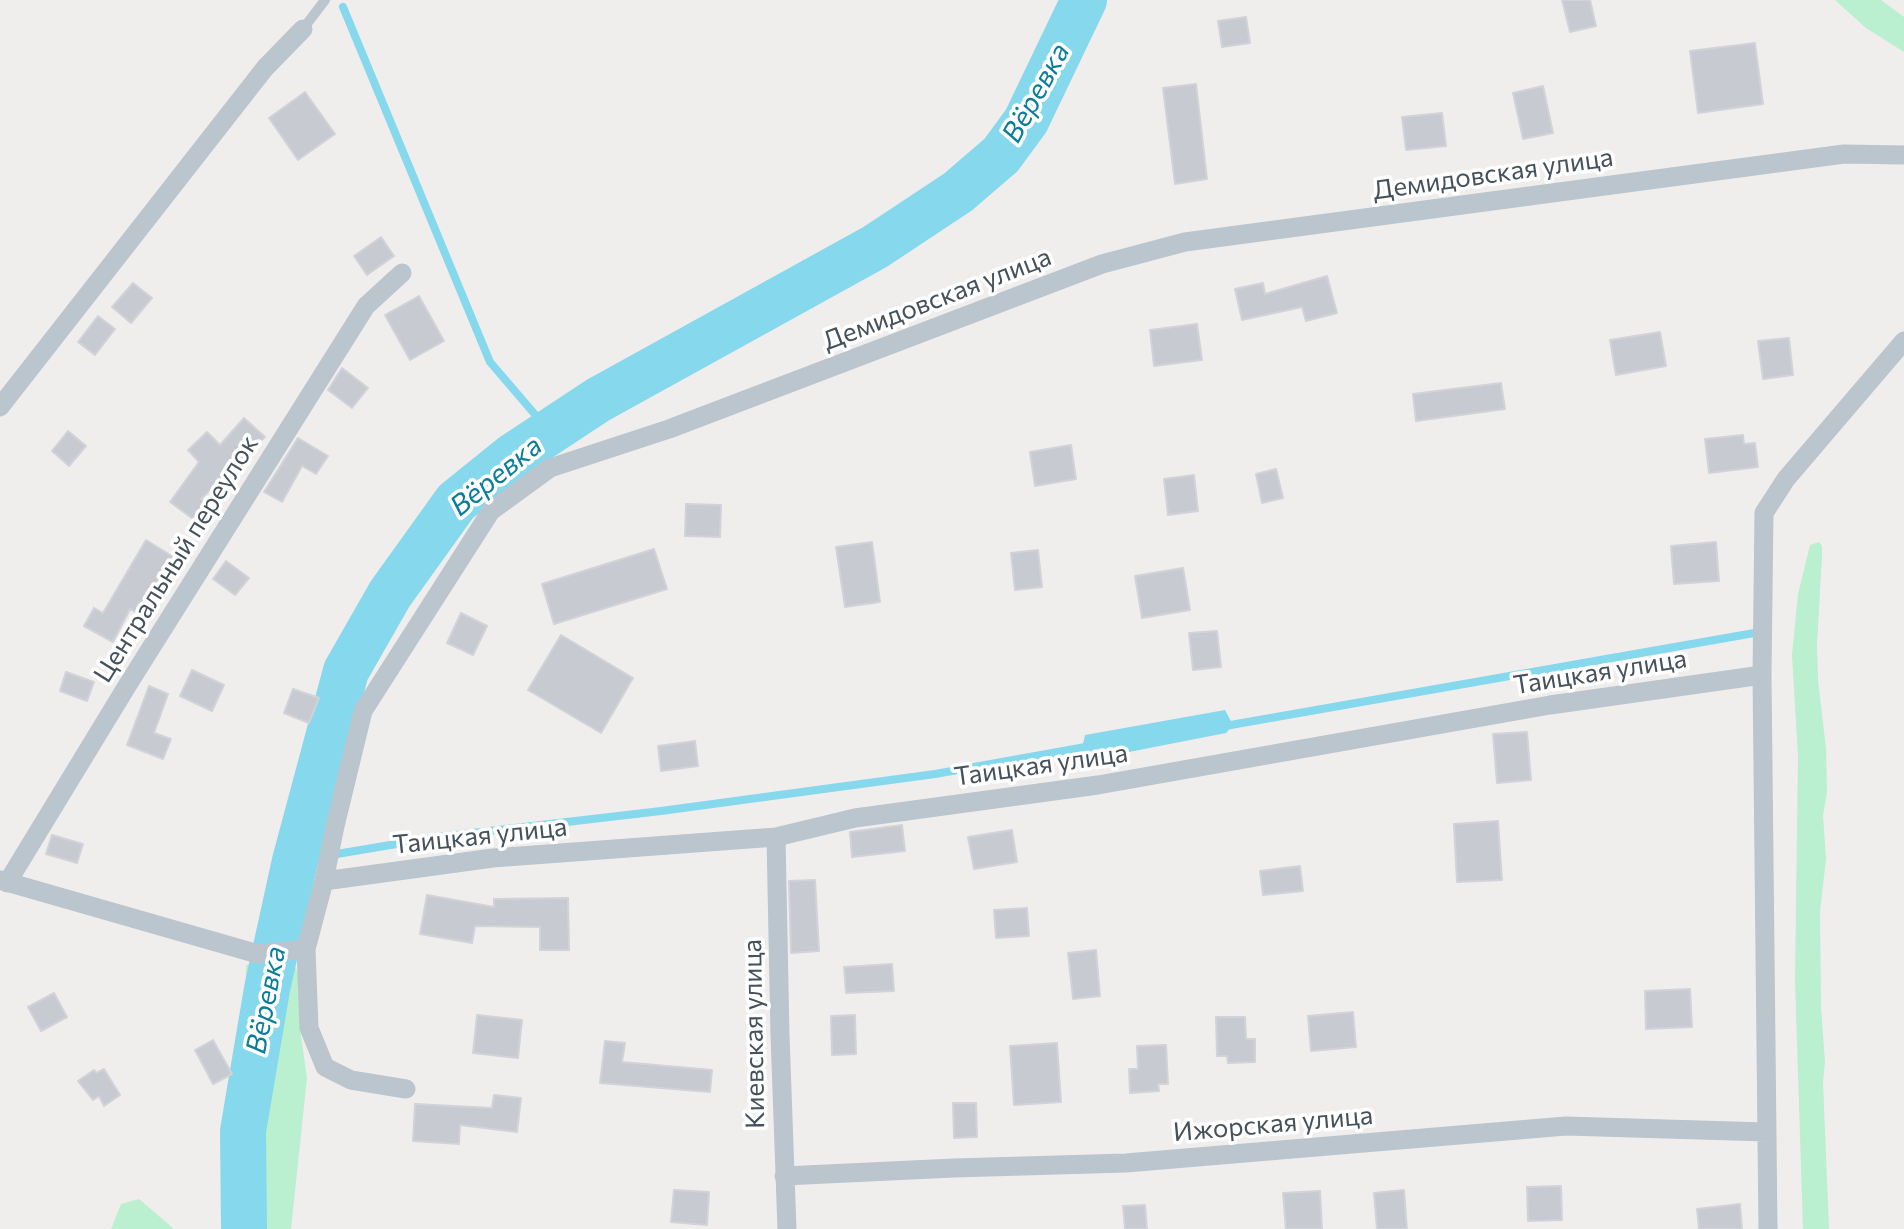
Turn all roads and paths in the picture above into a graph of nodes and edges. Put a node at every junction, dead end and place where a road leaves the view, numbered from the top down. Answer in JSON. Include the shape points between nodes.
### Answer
{"nodes":[{"id":1,"x":325,"y":0,"type":"edge"},
{"id":2,"x":303,"y":29,"type":"joint"},
{"id":3,"x":1904,"y":155,"type":"edge"},
{"id":4,"x":402,"y":273,"type":"dead end"},
{"id":5,"x":1904,"y":341,"type":"edge"},
{"id":6,"x":0,"y":407,"type":"edge"},
{"id":7,"x":1762,"y":675,"type":"junction"},
{"id":8,"x":776,"y":837,"type":"junction"},
{"id":9,"x":324,"y":881,"type":"junction"},
{"id":10,"x":3,"y":882,"type":"edge"},
{"id":11,"x":306,"y":948,"type":"junction"},
{"id":12,"x":407,"y":1089,"type":"dead end"},
{"id":13,"x":1766,"y":1132,"type":"junction"},
{"id":14,"x":784,"y":1176,"type":"junction"},
{"id":15,"x":787,"y":1229,"type":"edge"},
{"id":16,"x":1768,"y":1229,"type":"edge"}],
"edges":[{"from":1,"to":2,"type":"lane"},
{"from":2,"to":6,"type":"street","via":[[265,68]]},
{"from":3,"to":9,"type":"street","name":"Демидовская улица","via":[[1844,154],[1185,242],[1102,264],[669,429],[550,468],[491,511],[363,711]]},
{"from":4,"to":10,"type":"street","name":"Центральный переулок","via":[[366,306]]},
{"from":5,"to":7,"type":"street","via":[[1786,479],[1764,513]]},
{"from":7,"to":8,"type":"street","name":"Таицкая улица","via":[[1550,705],[1098,785],[855,818]]},
{"from":7,"to":13,"type":"street"},
{"from":8,"to":9,"type":"street","name":"Таицкая улица","via":[[493,858]]},
{"from":8,"to":14,"type":"street","name":"Киевская улица"},
{"from":9,"to":11,"type":"street","name":"Демидовская улица"},
{"from":10,"to":11,"type":"street","via":[[258,954]]},
{"from":11,"to":12,"type":"street","name":"Демидовская улица","via":[[309,1028],[325,1068],[351,1080]]},
{"from":13,"to":14,"type":"street","name":"Ижорская улица","via":[[1566,1126],[1126,1163]]},
{"from":13,"to":16,"type":"street"},
{"from":14,"to":15,"type":"street","name":"Киевская улица"}]}
